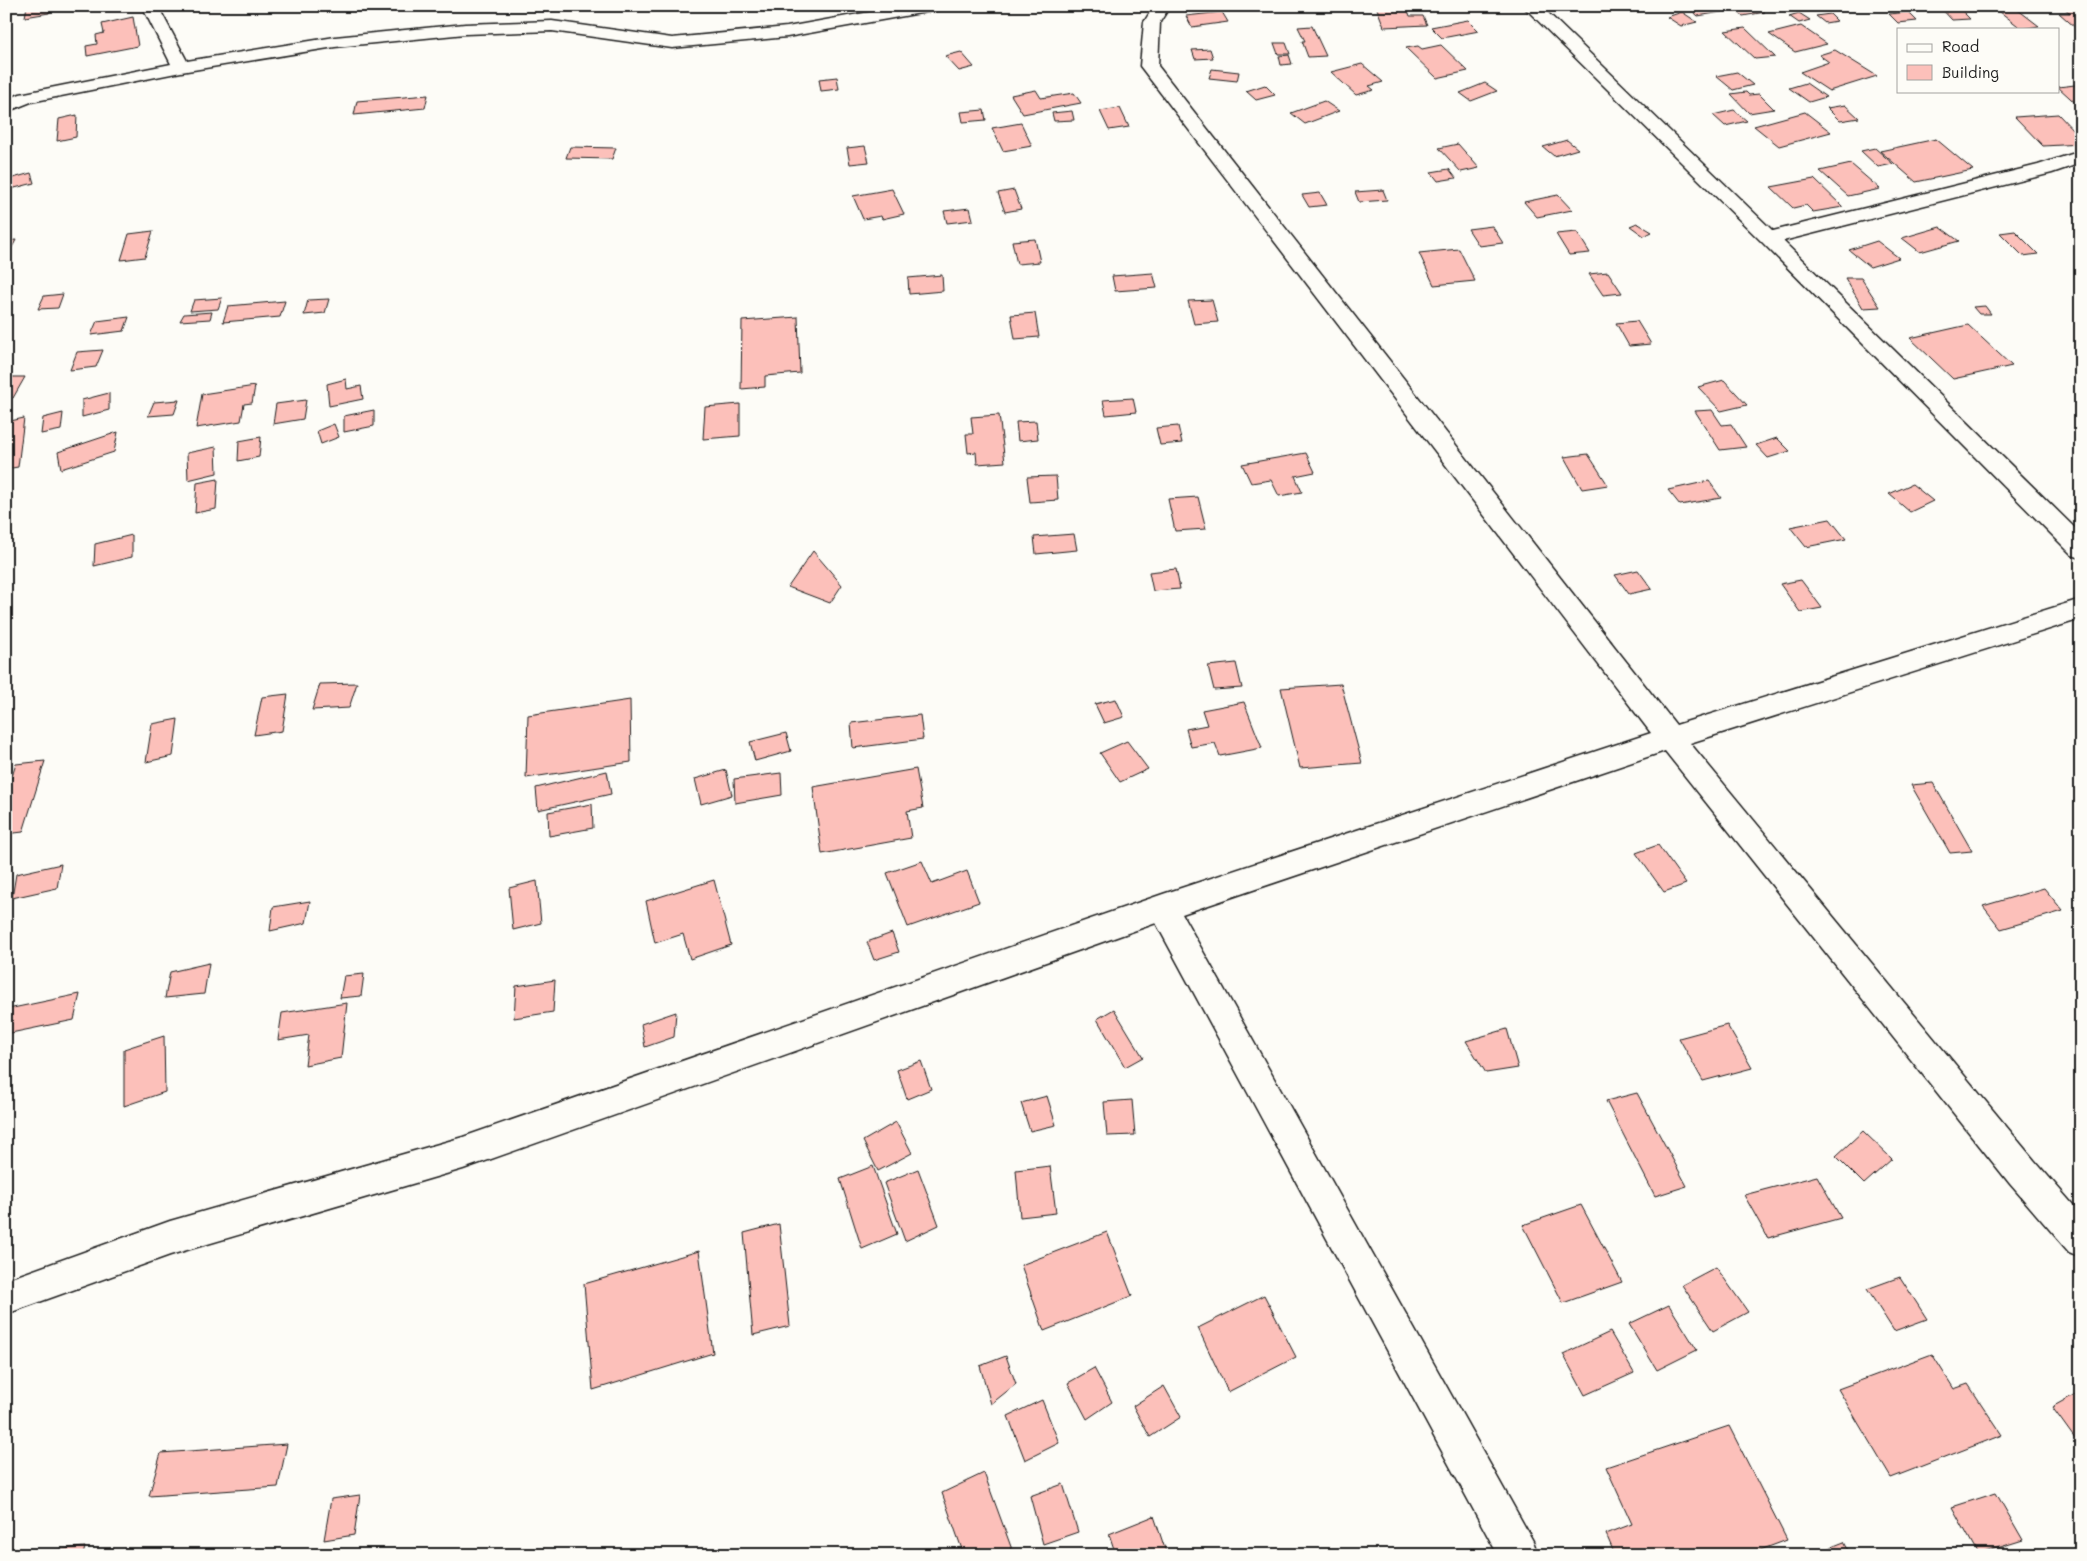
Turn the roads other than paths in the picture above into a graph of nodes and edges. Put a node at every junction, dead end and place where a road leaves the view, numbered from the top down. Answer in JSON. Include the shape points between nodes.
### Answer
{"nodes":[{"id":1,"x":150,"y":6,"type":"edge"},
{"id":2,"x":932,"y":6,"type":"edge"},
{"id":3,"x":1162,"y":6,"type":"edge"},
{"id":4,"x":1531,"y":6,"type":"edge"},
{"id":5,"x":181,"y":67,"type":"junction"},
{"id":6,"x":6,"y":107,"type":"edge"},
{"id":7,"x":2081,"y":158,"type":"edge"},
{"id":8,"x":1769,"y":238,"type":"junction"},
{"id":9,"x":2081,"y":549,"type":"edge"},
{"id":10,"x":2081,"y":609,"type":"edge"},
{"id":11,"x":1670,"y":738,"type":"junction"},
{"id":12,"x":1163,"y":907,"type":"junction"},
{"id":13,"x":2081,"y":1240,"type":"edge"},
{"id":14,"x":6,"y":1297,"type":"edge"},
{"id":15,"x":1519,"y":1555,"type":"edge"}],
"edges":[{"from":1,"to":5,"type":"street"},
{"from":2,"to":5,"type":"street","via":[[787,32],[721,40],[672,43],[552,26],[465,29],[335,42]]},
{"from":3,"to":11,"type":"street","via":[[1152,22],[1149,66]]},
{"from":4,"to":8,"type":"street"},
{"from":5,"to":6,"type":"street","via":[[26,98]]},
{"from":7,"to":8,"type":"street"},
{"from":8,"to":9,"type":"street"},
{"from":10,"to":11,"type":"street"},
{"from":11,"to":12,"type":"street"},
{"from":11,"to":13,"type":"street","via":[[2022,1172]]},
{"from":12,"to":14,"type":"street","via":[[463,1153],[170,1238]]},
{"from":12,"to":15,"type":"street"}]}
